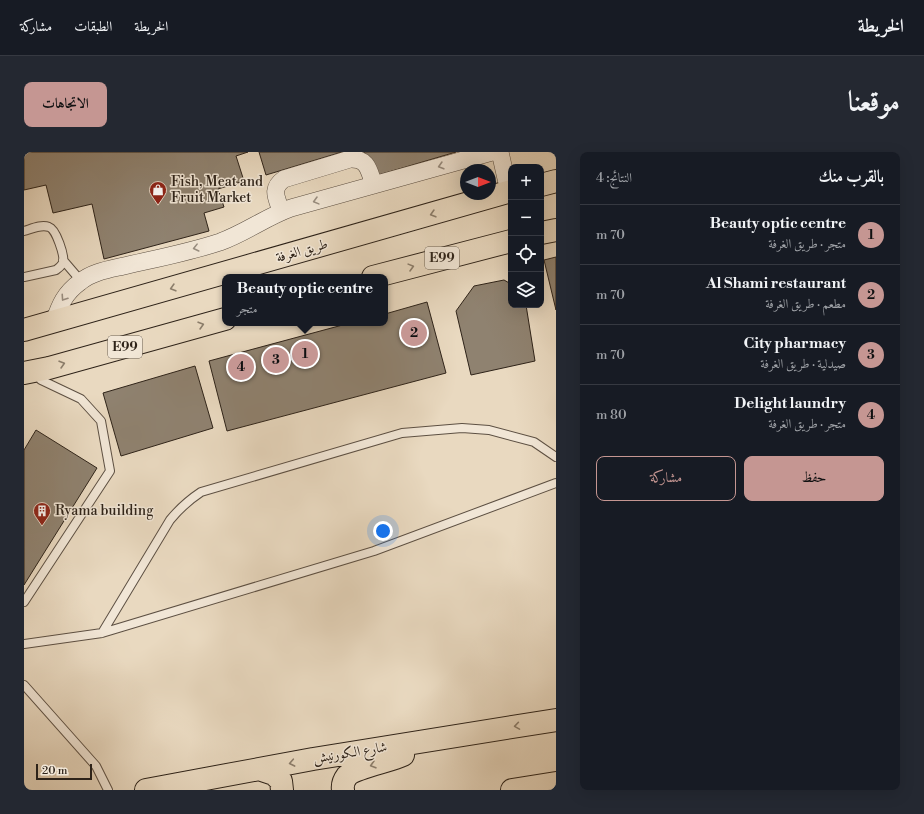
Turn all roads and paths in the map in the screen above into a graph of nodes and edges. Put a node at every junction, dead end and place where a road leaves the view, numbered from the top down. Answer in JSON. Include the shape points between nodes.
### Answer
{"nodes":[{"id":1,"x":492,"y":152,"type":"edge"},
{"id":2,"x":500,"y":152,"type":"edge"},
{"id":3,"x":556,"y":182,"type":"edge"},
{"id":4,"x":508,"y":183,"type":"edge"},
{"id":5,"x":544,"y":184,"type":"edge"},
{"id":6,"x":374,"y":185,"type":"junction"},
{"id":7,"x":508,"y":192,"type":"edge"},
{"id":8,"x":281,"y":211,"type":"junction"},
{"id":9,"x":556,"y":230,"type":"edge"},
{"id":10,"x":24,"y":231,"type":"edge"},
{"id":11,"x":544,"y":232,"type":"edge"},
{"id":12,"x":508,"y":242,"type":"edge"},
{"id":13,"x":63,"y":260,"type":"junction"},
{"id":14,"x":384,"y":274,"type":"edge"},
{"id":15,"x":24,"y":277,"type":"edge"},
{"id":16,"x":81,"y":281,"type":"junction"},
{"id":17,"x":222,"y":319,"type":"edge"},
{"id":18,"x":24,"y":322,"type":"edge"},
{"id":19,"x":54,"y":322,"type":"junction"},
{"id":20,"x":24,"y":330,"type":"edge"},
{"id":21,"x":24,"y":342,"type":"edge"},
{"id":22,"x":33,"y":377,"type":"edge"},
{"id":23,"x":556,"y":457,"type":"edge"},
{"id":24,"x":556,"y":483,"type":"edge"},
{"id":25,"x":24,"y":602,"type":"edge"},
{"id":26,"x":102,"y":633,"type":"junction"},
{"id":27,"x":24,"y":644,"type":"edge"},
{"id":28,"x":24,"y":685,"type":"edge"},
{"id":29,"x":556,"y":720,"type":"edge"},
{"id":30,"x":435,"y":739,"type":"junction"},
{"id":31,"x":260,"y":769,"type":"junction"},
{"id":32,"x":556,"y":783,"type":"edge"},
{"id":33,"x":108,"y":790,"type":"edge"},
{"id":34,"x":146,"y":790,"type":"edge"},
{"id":35,"x":282,"y":790,"type":"edge"},
{"id":36,"x":343,"y":790,"type":"edge"},
{"id":37,"x":512,"y":790,"type":"edge"}],
"edges":[{"from":1,"to":6,"type":"street","one_way":true},
{"from":2,"to":4,"type":"street"},
{"from":3,"to":5,"type":"highway"},
{"from":6,"to":8,"type":"street","one_way":true},
{"from":6,"to":8,"type":"street","via":[[367,165],[362,160],[350,159],[278,183],[275,189]]},
{"from":7,"to":19,"type":"highway","name":"طريق الغرفة","one_way":true},
{"from":8,"to":16,"type":"street","one_way":true,"via":[[220,241],[98,272]]},
{"from":9,"to":11,"type":"highway"},
{"from":10,"to":13,"type":"lane","via":[[43,226],[52,228]]},
{"from":14,"to":12,"type":"highway","number":"E99","one_way":true},
{"from":13,"to":15,"type":"lane","via":[[60,268],[56,270]]},
{"from":13,"to":16,"type":"lane"},
{"from":16,"to":19,"type":"street","one_way":true,"via":[[59,306]]},
{"from":22,"to":17,"type":"highway","number":"E99","one_way":true,"via":[[49,368]]},
{"from":18,"to":19,"type":"highway"},
{"from":19,"to":20,"type":"highway","name":"طريق الغرفة"},
{"from":19,"to":21,"type":"highway","via":[[47,332]]},
{"from":22,"to":25,"type":"lane","via":[[81,399],[101,421],[110,471]]},
{"from":23,"to":26,"type":"lane","via":[[534,442],[489,430],[462,428],[402,433],[201,492],[189,500],[170,520]]},
{"from":24,"to":26,"type":"lane","via":[[374,551]]},
{"from":26,"to":27,"type":"lane"},
{"from":28,"to":33,"type":"lane","via":[[96,766]]},
{"from":29,"to":30,"type":"highway","name":"شارع الكورنيش","one_way":true},
{"from":30,"to":31,"type":"highway","name":"شارع الكورنيش","one_way":true},
{"from":30,"to":36,"type":"highway","one_way":true,"via":[[397,758],[348,774],[342,784]]},
{"from":31,"to":34,"type":"highway","name":"شارع الكورنيش"},
{"from":31,"to":35,"type":"highway","via":[[274,774],[281,781]]},
{"from":32,"to":37,"type":"highway"}]}
